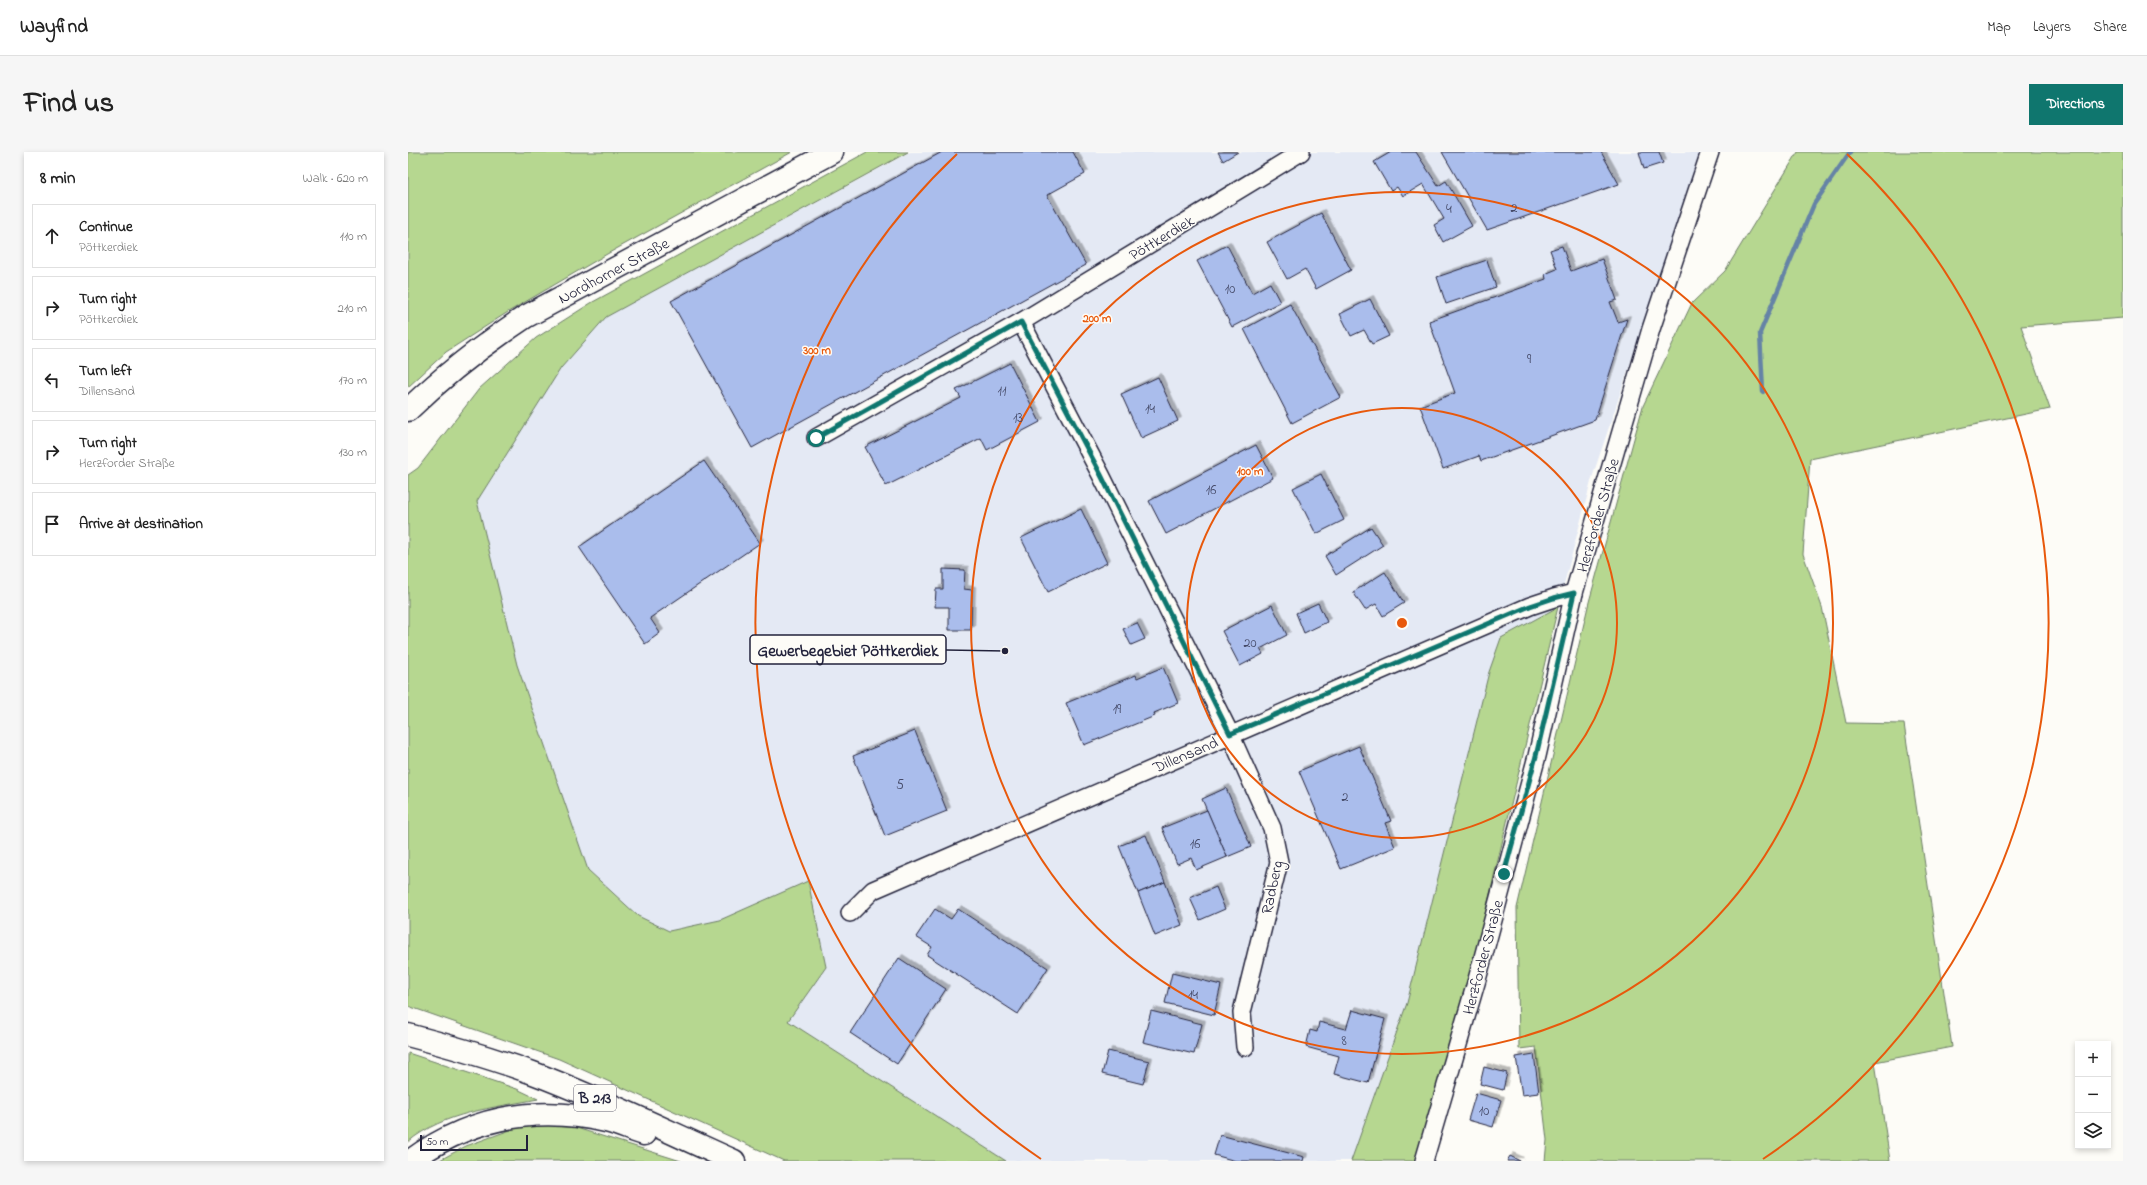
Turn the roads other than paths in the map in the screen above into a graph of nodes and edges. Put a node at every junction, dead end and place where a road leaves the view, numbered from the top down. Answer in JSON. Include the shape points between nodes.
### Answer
{"nodes":[{"id":1,"x":832,"y":152,"type":"edge"},
{"id":2,"x":1301,"y":152,"type":"edge"},
{"id":3,"x":1710,"y":152,"type":"edge"},
{"id":4,"x":1021,"y":322,"type":"junction"},
{"id":5,"x":408,"y":410,"type":"edge"},
{"id":6,"x":816,"y":438,"type":"dead end"},
{"id":7,"x":1574,"y":593,"type":"junction"},
{"id":8,"x":1230,"y":734,"type":"junction"},
{"id":9,"x":850,"y":913,"type":"dead end"},
{"id":10,"x":408,"y":1024,"type":"edge"},
{"id":11,"x":408,"y":1035,"type":"edge"},
{"id":12,"x":1245,"y":1048,"type":"dead end"},
{"id":13,"x":463,"y":1050,"type":"junction"},
{"id":14,"x":729,"y":1159,"type":"edge"},
{"id":15,"x":410,"y":1161,"type":"edge"},
{"id":16,"x":1424,"y":1161,"type":"edge"}],
"edges":[{"from":1,"to":5,"type":"main road","name":"Nordhorner Straße","via":[[525,318],[490,340]]},
{"from":2,"to":4,"type":"street","name":"Pöttkerdiek"},
{"from":3,"to":7,"type":"street","name":"Herzforder Straße","via":[[1651,329]]},
{"from":4,"to":6,"type":"street","name":"Pöttkerdiek"},
{"from":4,"to":8,"type":"street","via":[[1101,475]]},
{"from":7,"to":8,"type":"street","name":"Dillensand","via":[[1530,606]]},
{"from":7,"to":16,"type":"street","name":"Herzforder Straße","via":[[1536,756],[1478,976]]},
{"from":8,"to":9,"type":"street","name":"Dillensand","via":[[873,890]]},
{"from":8,"to":12,"type":"street","name":"Radberg","via":[[1272,828],[1279,862],[1242,1012]]},
{"from":10,"to":13,"type":"main road"},
{"from":11,"to":13,"type":"main road","number":"B 213"},
{"from":13,"to":14,"type":"main road","number":"B 213","via":[[532,1073],[597,1099]]},
{"from":14,"to":15,"type":"main road","via":[[608,1122],[544,1113],[505,1118],[473,1126],[440,1141]]}]}
